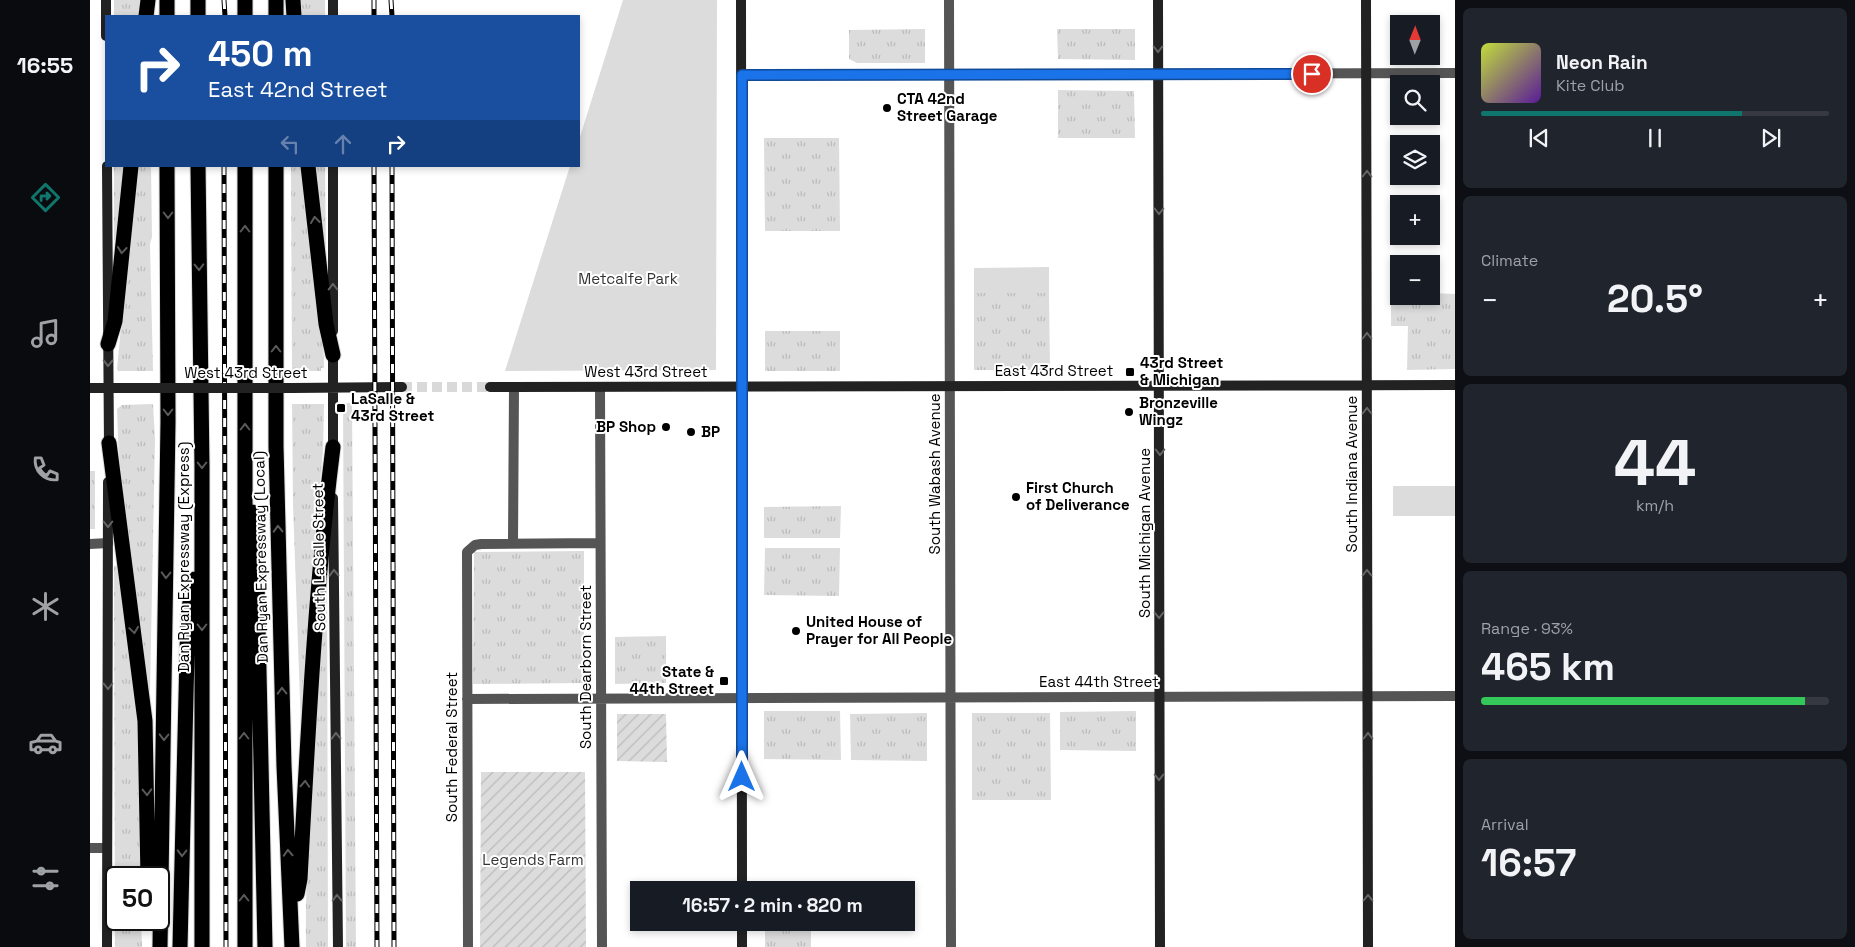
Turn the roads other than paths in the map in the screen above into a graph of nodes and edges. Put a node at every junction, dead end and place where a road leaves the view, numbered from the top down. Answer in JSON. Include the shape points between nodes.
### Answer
{"nodes":[{"id":1,"x":106,"y":0,"type":"edge"},
{"id":2,"x":148,"y":0,"type":"edge"},
{"id":3,"x":167,"y":0,"type":"edge"},
{"id":4,"x":198,"y":0,"type":"edge"},
{"id":5,"x":245,"y":0,"type":"edge"},
{"id":6,"x":276,"y":0,"type":"edge"},
{"id":7,"x":293,"y":0,"type":"edge"},
{"id":8,"x":333,"y":0,"type":"edge"},
{"id":9,"x":741,"y":0,"type":"edge"},
{"id":10,"x":949,"y":0,"type":"edge"},
{"id":11,"x":1158,"y":0,"type":"edge"},
{"id":12,"x":1366,"y":0,"type":"edge"},
{"id":13,"x":106,"y":15,"type":"edge"},
{"id":14,"x":146,"y":15,"type":"edge"},
{"id":15,"x":167,"y":15,"type":"edge"},
{"id":16,"x":198,"y":15,"type":"edge"},
{"id":17,"x":245,"y":15,"type":"edge"},
{"id":18,"x":276,"y":15,"type":"edge"},
{"id":19,"x":294,"y":15,"type":"edge"},
{"id":20,"x":333,"y":15,"type":"edge"},
{"id":21,"x":1455,"y":73,"type":"edge"},
{"id":22,"x":1158,"y":74,"type":"junction"},
{"id":23,"x":1366,"y":74,"type":"junction"},
{"id":24,"x":742,"y":75,"type":"junction"},
{"id":25,"x":950,"y":75,"type":"junction"},
{"id":26,"x":107,"y":167,"type":"edge"},
{"id":27,"x":131,"y":167,"type":"edge"},
{"id":28,"x":168,"y":167,"type":"edge"},
{"id":29,"x":198,"y":167,"type":"edge"},
{"id":30,"x":245,"y":167,"type":"edge"},
{"id":31,"x":276,"y":167,"type":"edge"},
{"id":32,"x":308,"y":167,"type":"edge"},
{"id":33,"x":333,"y":167,"type":"edge"},
{"id":34,"x":108,"y":344,"type":"junction"},
{"id":35,"x":333,"y":355,"type":"junction"},
{"id":36,"x":1367,"y":385,"type":"junction"},
{"id":37,"x":1455,"y":385,"type":"edge"},
{"id":38,"x":1160,"y":386,"type":"junction"},
{"id":39,"x":402,"y":387,"type":"tunnel mouth"},
{"id":40,"x":490,"y":387,"type":"tunnel mouth"},
{"id":41,"x":514,"y":387,"type":"junction"},
{"id":42,"x":600,"y":387,"type":"junction"},
{"id":43,"x":742,"y":387,"type":"junction"},
{"id":44,"x":950,"y":387,"type":"junction"},
{"id":45,"x":90,"y":388,"type":"edge"},
{"id":46,"x":107,"y":388,"type":"junction"},
{"id":47,"x":333,"y":388,"type":"junction"},
{"id":48,"x":108,"y":443,"type":"junction"},
{"id":49,"x":333,"y":447,"type":"junction"},
{"id":50,"x":245,"y":476,"type":"junction"},
{"id":51,"x":108,"y":543,"type":"junction"},
{"id":52,"x":202,"y":543,"type":"junction"},
{"id":53,"x":513,"y":543,"type":"junction"},
{"id":54,"x":600,"y":543,"type":"junction"},
{"id":55,"x":90,"y":544,"type":"edge"},
{"id":56,"x":1368,"y":696,"type":"junction"},
{"id":57,"x":1455,"y":696,"type":"edge"},
{"id":58,"x":950,"y":697,"type":"junction"},
{"id":59,"x":1159,"y":697,"type":"junction"},
{"id":60,"x":601,"y":698,"type":"junction"},
{"id":61,"x":742,"y":698,"type":"junction"},
{"id":62,"x":467,"y":699,"type":"junction"},
{"id":63,"x":90,"y":848,"type":"edge"},
{"id":64,"x":107,"y":848,"type":"junction"},
{"id":65,"x":148,"y":866,"type":"edge"},
{"id":66,"x":742,"y":881,"type":"edge"},
{"id":67,"x":292,"y":920,"type":"junction"},
{"id":68,"x":155,"y":931,"type":"edge"},
{"id":69,"x":742,"y":931,"type":"edge"},
{"id":70,"x":106,"y":947,"type":"edge"},
{"id":71,"x":159,"y":947,"type":"edge"},
{"id":72,"x":180,"y":947,"type":"edge"},
{"id":73,"x":202,"y":947,"type":"edge"},
{"id":74,"x":245,"y":947,"type":"edge"},
{"id":75,"x":265,"y":947,"type":"edge"},
{"id":76,"x":292,"y":947,"type":"edge"},
{"id":77,"x":338,"y":947,"type":"edge"},
{"id":78,"x":468,"y":947,"type":"edge"},
{"id":79,"x":602,"y":947,"type":"edge"},
{"id":80,"x":742,"y":947,"type":"edge"},
{"id":81,"x":951,"y":947,"type":"edge"},
{"id":82,"x":1160,"y":947,"type":"edge"},
{"id":83,"x":1368,"y":947,"type":"edge"}],
"edges":[{"from":1,"to":13,"type":"street"},
{"from":2,"to":14,"type":"highway"},
{"from":3,"to":15,"type":"highway"},
{"from":4,"to":16,"type":"highway"},
{"from":5,"to":17,"type":"highway"},
{"from":6,"to":18,"type":"highway"},
{"from":7,"to":19,"type":"highway"},
{"from":8,"to":20,"type":"street"},
{"from":9,"to":24,"type":"street"},
{"from":10,"to":25,"type":"street","name":"South Wabash Avenue"},
{"from":11,"to":22,"type":"street","name":"South Michigan Avenue","one_way":true},
{"from":12,"to":23,"type":"street","name":"South Indiana Avenue"},
{"from":21,"to":23,"type":"street"},
{"from":22,"to":23,"type":"street"},
{"from":22,"to":25,"type":"street"},
{"from":22,"to":38,"type":"street","name":"South Michigan Avenue","one_way":true},
{"from":36,"to":23,"type":"street","name":"South Indiana Avenue","one_way":true},
{"from":24,"to":25,"type":"street"},
{"from":24,"to":43,"type":"street"},
{"from":25,"to":44,"type":"street","name":"South Wabash Avenue"},
{"from":26,"to":34,"type":"street"},
{"from":27,"to":34,"type":"highway","one_way":true,"via":[[115,320]]},
{"from":28,"to":71,"type":"highway","one_way":true,"via":[[168,422]]},
{"from":29,"to":52,"type":"highway","name":"Dan Ryan Expressway (Express)","one_way":true},
{"from":50,"to":30,"type":"highway","one_way":true},
{"from":67,"to":31,"type":"highway","name":"Dan Ryan Expressway (Local)","one_way":true,"via":[[284,766],[276,446]]},
{"from":35,"to":32,"type":"highway","one_way":true,"via":[[326,324]]},
{"from":35,"to":33,"type":"street","name":"South LaSalle Street","one_way":true},
{"from":34,"to":46,"type":"street","one_way":true},
{"from":35,"to":47,"type":"street","name":"South LaSalle Street"},
{"from":36,"to":37,"type":"street","name":"East 43rd Street"},
{"from":36,"to":38,"type":"street","name":"East 43rd Street"},
{"from":56,"to":36,"type":"street","name":"South Indiana Avenue","one_way":true},
{"from":38,"to":44,"type":"street","name":"East 43rd Street"},
{"from":38,"to":59,"type":"street","name":"South Michigan Avenue","one_way":true},
{"from":39,"to":47,"type":"street","name":"West 43rd Street"},
{"from":40,"to":41,"type":"street","name":"West 43rd Street"},
{"from":41,"to":42,"type":"street","name":"West 43rd Street"},
{"from":41,"to":53,"type":"street"},
{"from":42,"to":43,"type":"street","name":"West 43rd Street"},
{"from":42,"to":54,"type":"street","name":"South Dearborn Street"},
{"from":43,"to":44,"type":"street","name":"East 43rd Street"},
{"from":43,"to":61,"type":"street"},
{"from":44,"to":58,"type":"street","name":"South Wabash Avenue"},
{"from":45,"to":46,"type":"street","name":"West 43rd Street"},
{"from":46,"to":47,"type":"street","name":"West 43rd Street","bridge":true},
{"from":46,"to":48,"type":"street"},
{"from":47,"to":49,"type":"street","name":"South LaSalle Street"},
{"from":48,"to":51,"type":"street","one_way":true},
{"from":48,"to":65,"type":"highway","one_way":true,"via":[[145,721]]},
{"from":67,"to":49,"type":"highway","one_way":true,"via":[[300,879],[315,610]]},
{"from":77,"to":49,"type":"street","name":"South LaSalle Street","one_way":true},
{"from":74,"to":50,"type":"highway","one_way":true},
{"from":50,"to":75,"type":"highway","via":[[256,534]]},
{"from":51,"to":55,"type":"street"},
{"from":51,"to":64,"type":"street","one_way":true},
{"from":52,"to":72,"type":"highway","one_way":true,"via":[[188,612]]},
{"from":52,"to":73,"type":"highway","name":"Dan Ryan Expressway (Express)","one_way":true},
{"from":53,"to":54,"type":"street"},
{"from":53,"to":62,"type":"street","name":"South Federal Street","via":[[481,544],[470,548],[466,556]]},
{"from":54,"to":60,"type":"street","name":"South Dearborn Street"},
{"from":56,"to":57,"type":"street","name":"East 44th Street"},
{"from":56,"to":59,"type":"street","name":"East 44th Street"},
{"from":83,"to":56,"type":"street","name":"South Indiana Avenue","one_way":true},
{"from":58,"to":59,"type":"street","name":"East 44th Street"},
{"from":58,"to":61,"type":"street","name":"East 44th Street"},
{"from":58,"to":81,"type":"street","name":"South Wabash Avenue"},
{"from":59,"to":82,"type":"street","name":"South Michigan Avenue","one_way":true},
{"from":60,"to":61,"type":"street","name":"East 44th Street"},
{"from":60,"to":62,"type":"street","name":"East 44th Street"},
{"from":60,"to":79,"type":"street","name":"South Dearborn Street"},
{"from":61,"to":66,"type":"street"},
{"from":62,"to":78,"type":"street","name":"South Federal Street"},
{"from":63,"to":64,"type":"street"},
{"from":64,"to":70,"type":"street"},
{"from":67,"to":76,"type":"highway","name":"Dan Ryan Expressway (Local)"},
{"from":68,"to":71,"type":"highway"},
{"from":69,"to":80,"type":"street"}]}
